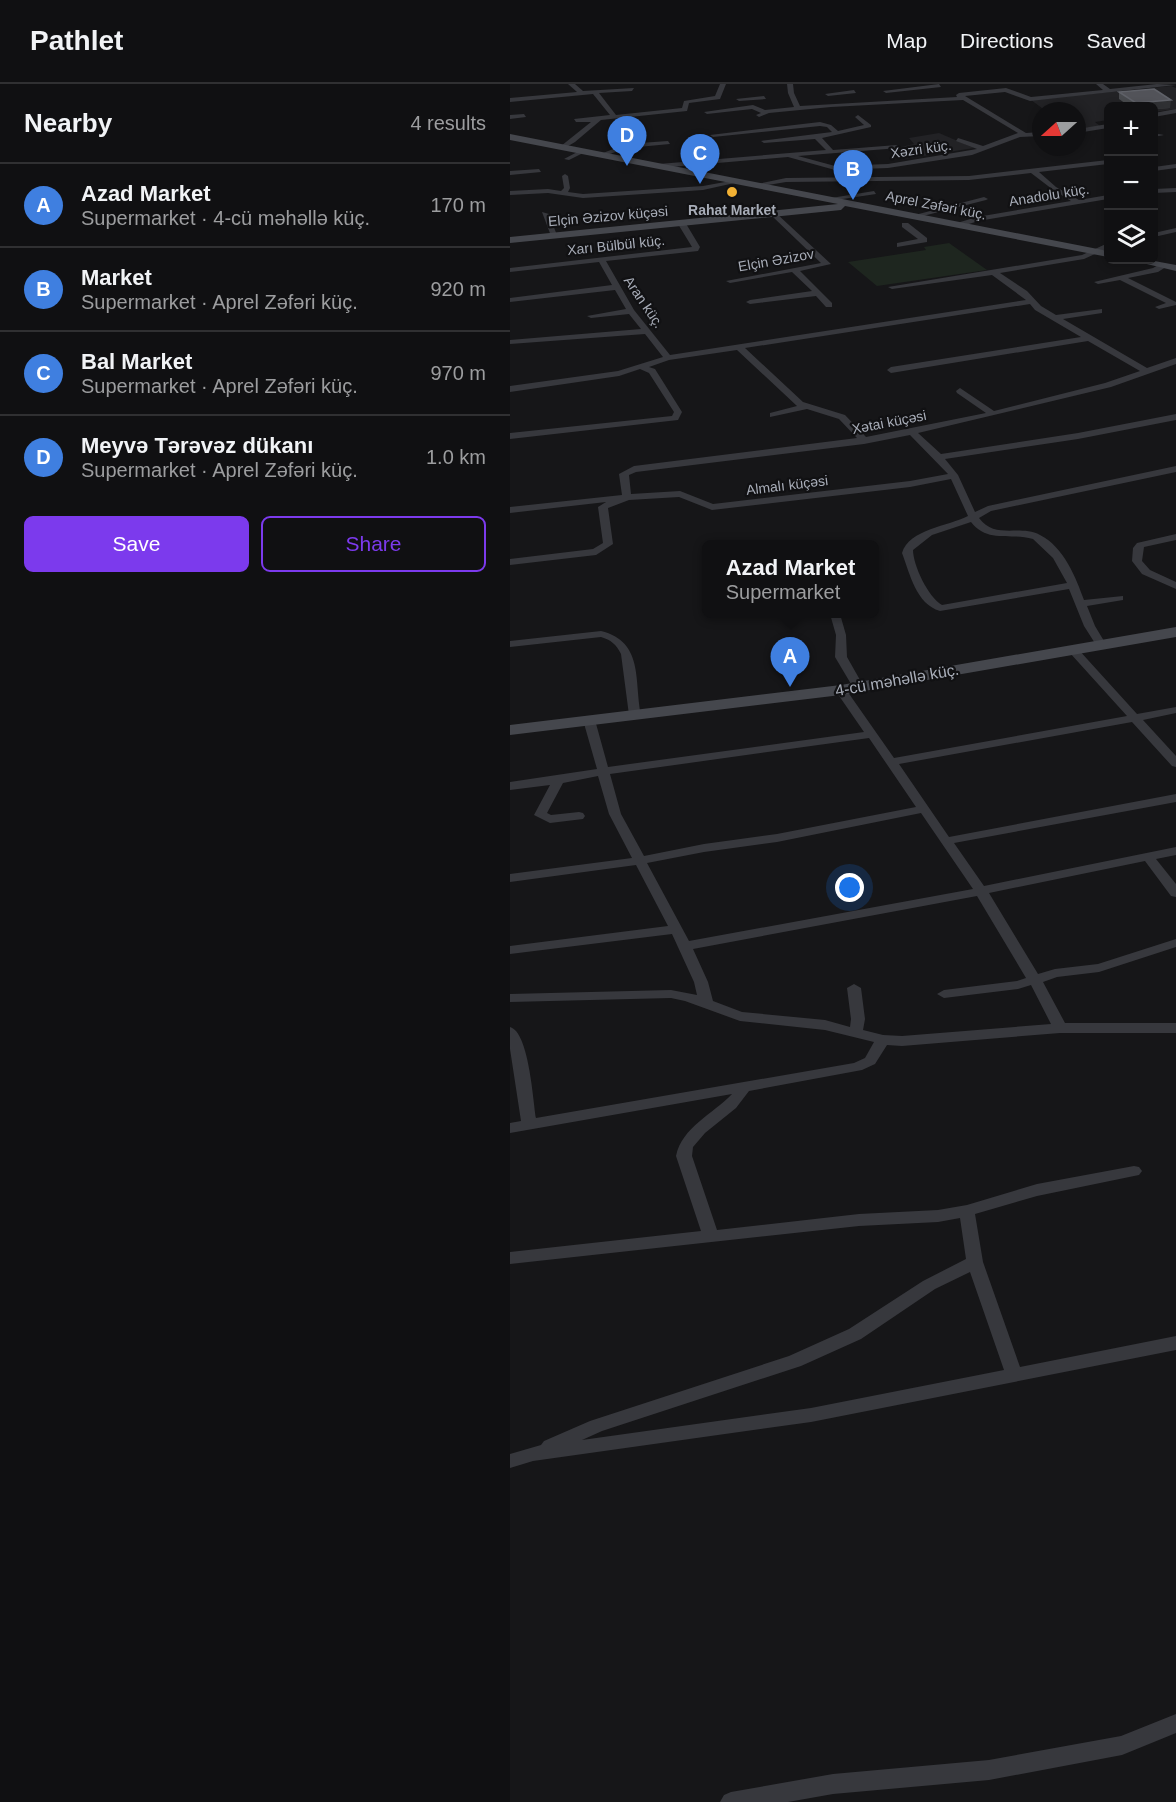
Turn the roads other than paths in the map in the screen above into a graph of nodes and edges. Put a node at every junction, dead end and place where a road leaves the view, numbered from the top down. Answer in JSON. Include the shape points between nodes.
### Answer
{"nodes":[{"id":1,"x":571,"y":84,"type":"edge"},
{"id":2,"x":723,"y":84,"type":"edge"},
{"id":3,"x":790,"y":84,"type":"edge"},
{"id":4,"x":824,"y":84,"type":"edge"},
{"id":5,"x":1098,"y":84,"type":"edge"},
{"id":6,"x":937,"y":85,"type":"edge"},
{"id":7,"x":1174,"y":85,"type":"edge"},
{"id":8,"x":1021,"y":88,"type":"dead end"},
{"id":9,"x":632,"y":89,"type":"dead end"},
{"id":10,"x":1009,"y":90,"type":"junction"},
{"id":11,"x":886,"y":91,"type":"dead end"},
{"id":12,"x":1109,"y":91,"type":"junction"},
{"id":13,"x":854,"y":92,"type":"dead end"},
{"id":14,"x":582,"y":93,"type":"junction"},
{"id":15,"x":595,"y":93,"type":"junction"},
{"id":16,"x":828,"y":94,"type":"junction"},
{"id":17,"x":962,"y":97,"type":"junction"},
{"id":18,"x":764,"y":98,"type":"dead end"},
{"id":19,"x":717,"y":99,"type":"junction"},
{"id":20,"x":510,"y":100,"type":"edge"},
{"id":21,"x":912,"y":103,"type":"junction"},
{"id":22,"x":831,"y":105,"type":"junction"},
{"id":23,"x":798,"y":108,"type":"junction"},
{"id":24,"x":686,"y":110,"type":"junction"},
{"id":25,"x":924,"y":110,"type":"dead end"},
{"id":26,"x":1176,"y":111,"type":"edge"},
{"id":27,"x":696,"y":112,"type":"junction"},
{"id":28,"x":707,"y":112,"type":"junction"},
{"id":29,"x":1158,"y":114,"type":"edge"},
{"id":30,"x":524,"y":116,"type":"dead end"},
{"id":31,"x":510,"y":117,"type":"edge"},
{"id":32,"x":615,"y":117,"type":"junction"},
{"id":33,"x":739,"y":117,"type":"dead end"},
{"id":34,"x":858,"y":117,"type":"dead end"},
{"id":35,"x":576,"y":120,"type":"dead end"},
{"id":36,"x":595,"y":120,"type":"junction"},
{"id":37,"x":696,"y":120,"type":"dead end"},
{"id":38,"x":1104,"y":127,"type":"edge"},
{"id":39,"x":1086,"y":130,"type":"edge"},
{"id":40,"x":837,"y":133,"type":"junction"},
{"id":41,"x":713,"y":135,"type":"dead end"},
{"id":42,"x":1025,"y":135,"type":"junction"},
{"id":43,"x":1032,"y":135,"type":"edge"},
{"id":44,"x":510,"y":137,"type":"edge"},
{"id":45,"x":817,"y":137,"type":"junction"},
{"id":46,"x":958,"y":140,"type":"dead end"},
{"id":47,"x":764,"y":141,"type":"dead end"},
{"id":48,"x":668,"y":143,"type":"dead end"},
{"id":49,"x":563,"y":147,"type":"junction"},
{"id":50,"x":897,"y":147,"type":"dead end"},
{"id":51,"x":984,"y":149,"type":"junction"},
{"id":52,"x":583,"y":151,"type":"junction"},
{"id":53,"x":831,"y":152,"type":"junction"},
{"id":54,"x":601,"y":154,"type":"junction"},
{"id":55,"x":788,"y":155,"type":"junction"},
{"id":56,"x":567,"y":159,"type":"dead end"},
{"id":57,"x":1104,"y":162,"type":"edge"},
{"id":58,"x":898,"y":165,"type":"junction"},
{"id":59,"x":659,"y":166,"type":"junction"},
{"id":60,"x":1176,"y":166,"type":"edge"},
{"id":61,"x":1158,"y":168,"type":"edge"},
{"id":62,"x":1032,"y":170,"type":"junction"},
{"id":63,"x":539,"y":171,"type":"dead end"},
{"id":64,"x":510,"y":173,"type":"edge"},
{"id":65,"x":565,"y":176,"type":"dead end"},
{"id":66,"x":918,"y":178,"type":"junction"},
{"id":67,"x":736,"y":182,"type":"junction"},
{"id":68,"x":756,"y":185,"type":"junction"},
{"id":69,"x":926,"y":189,"type":"dead end"},
{"id":70,"x":1176,"y":190,"type":"edge"},
{"id":71,"x":1158,"y":191,"type":"edge"},
{"id":72,"x":510,"y":193,"type":"edge"},
{"id":73,"x":874,"y":193,"type":"dead end"},
{"id":74,"x":562,"y":194,"type":"junction"},
{"id":75,"x":1104,"y":198,"type":"edge"},
{"id":76,"x":829,"y":199,"type":"junction"},
{"id":77,"x":984,"y":199,"type":"dead end"},
{"id":78,"x":1078,"y":202,"type":"junction"},
{"id":79,"x":852,"y":204,"type":"junction"},
{"id":80,"x":545,"y":214,"type":"dead end"},
{"id":81,"x":776,"y":215,"type":"junction"},
{"id":82,"x":915,"y":216,"type":"junction"},
{"id":83,"x":933,"y":220,"type":"junction"},
{"id":84,"x":682,"y":224,"type":"junction"},
{"id":85,"x":960,"y":225,"type":"junction"},
{"id":86,"x":1176,"y":230,"type":"edge"},
{"id":87,"x":1166,"y":232,"type":"junction"},
{"id":88,"x":1158,"y":234,"type":"edge"},
{"id":89,"x":555,"y":236,"type":"junction"},
{"id":90,"x":1176,"y":236,"type":"edge"},
{"id":91,"x":510,"y":240,"type":"edge"},
{"id":92,"x":900,"y":245,"type":"dead end"},
{"id":93,"x":1104,"y":247,"type":"edge"},
{"id":94,"x":1095,"y":252,"type":"junction"},
{"id":95,"x":1104,"y":253,"type":"edge"},
{"id":96,"x":601,"y":260,"type":"junction"},
{"id":97,"x":1170,"y":266,"type":"edge"},
{"id":98,"x":510,"y":270,"type":"edge"},
{"id":99,"x":795,"y":271,"type":"junction"},
{"id":100,"x":993,"y":272,"type":"junction"},
{"id":101,"x":1122,"y":278,"type":"junction"},
{"id":102,"x":730,"y":281,"type":"dead end"},
{"id":103,"x":1098,"y":282,"type":"dead end"},
{"id":104,"x":617,"y":287,"type":"junction"},
{"id":105,"x":892,"y":287,"type":"dead end"},
{"id":106,"x":818,"y":294,"type":"junction"},
{"id":107,"x":510,"y":300,"type":"edge"},
{"id":108,"x":1032,"y":301,"type":"junction"},
{"id":109,"x":750,"y":302,"type":"dead end"},
{"id":110,"x":829,"y":305,"type":"dead end"},
{"id":111,"x":1159,"y":307,"type":"dead end"},
{"id":112,"x":631,"y":311,"type":"junction"},
{"id":113,"x":1099,"y":311,"type":"dead end"},
{"id":114,"x":591,"y":316,"type":"dead end"},
{"id":115,"x":1054,"y":318,"type":"junction"},
{"id":116,"x":646,"y":331,"type":"junction"},
{"id":117,"x":1088,"y":338,"type":"junction"},
{"id":118,"x":510,"y":342,"type":"edge"},
{"id":119,"x":739,"y":347,"type":"junction"},
{"id":120,"x":668,"y":358,"type":"junction"},
{"id":121,"x":1176,"y":361,"type":"edge"},
{"id":122,"x":640,"y":366,"type":"junction"},
{"id":123,"x":891,"y":370,"type":"dead end"},
{"id":124,"x":1144,"y":370,"type":"junction"},
{"id":125,"x":510,"y":389,"type":"edge"},
{"id":126,"x":960,"y":391,"type":"dead end"},
{"id":127,"x":804,"y":407,"type":"junction"},
{"id":128,"x":993,"y":414,"type":"junction"},
{"id":129,"x":773,"y":415,"type":"dead end"},
{"id":130,"x":1176,"y":417,"type":"edge"},
{"id":131,"x":912,"y":432,"type":"junction"},
{"id":132,"x":510,"y":436,"type":"edge"},
{"id":133,"x":864,"y":441,"type":"junction"},
{"id":134,"x":939,"y":458,"type":"junction"},
{"id":135,"x":1176,"y":469,"type":"edge"},
{"id":136,"x":953,"y":476,"type":"junction"},
{"id":137,"x":627,"y":497,"type":"junction"},
{"id":138,"x":510,"y":510,"type":"edge"},
{"id":139,"x":973,"y":517,"type":"junction"},
{"id":140,"x":1176,"y":537,"type":"edge"},
{"id":141,"x":510,"y":562,"type":"edge"},
{"id":142,"x":1074,"y":585,"type":"junction"},
{"id":143,"x":1176,"y":586,"type":"edge"},
{"id":144,"x":1119,"y":598,"type":"dead end"},
{"id":145,"x":1082,"y":604,"type":"junction"},
{"id":146,"x":835,"y":618,"type":"edge"},
{"id":147,"x":1176,"y":632,"type":"edge"},
{"id":148,"x":510,"y":644,"type":"edge"},
{"id":149,"x":1102,"y":645,"type":"junction"},
{"id":150,"x":1074,"y":651,"type":"junction"},
{"id":151,"x":858,"y":687,"type":"junction"},
{"id":152,"x":841,"y":690,"type":"junction"},
{"id":153,"x":1176,"y":710,"type":"edge"},
{"id":154,"x":635,"y":714,"type":"junction"},
{"id":155,"x":1135,"y":718,"type":"junction"},
{"id":156,"x":589,"y":720,"type":"junction"},
{"id":157,"x":510,"y":730,"type":"edge"},
{"id":158,"x":872,"y":734,"type":"junction"},
{"id":159,"x":891,"y":762,"type":"junction"},
{"id":160,"x":1176,"y":763,"type":"edge"},
{"id":161,"x":602,"y":772,"type":"junction"},
{"id":162,"x":558,"y":781,"type":"junction"},
{"id":163,"x":510,"y":786,"type":"edge"},
{"id":164,"x":1176,"y":798,"type":"edge"},
{"id":165,"x":924,"y":809,"type":"junction"},
{"id":166,"x":579,"y":816,"type":"dead end"},
{"id":167,"x":945,"y":841,"type":"junction"},
{"id":168,"x":1176,"y":851,"type":"edge"},
{"id":169,"x":1147,"y":856,"type":"junction"},
{"id":170,"x":639,"y":861,"type":"junction"},
{"id":171,"x":510,"y":878,"type":"edge"},
{"id":172,"x":981,"y":891,"type":"junction"},
{"id":173,"x":1176,"y":893,"type":"edge"},
{"id":174,"x":675,"y":929,"type":"junction"},
{"id":175,"x":1176,"y":943,"type":"edge"},
{"id":176,"x":685,"y":946,"type":"junction"},
{"id":177,"x":510,"y":950,"type":"edge"},
{"id":178,"x":1035,"y":980,"type":"junction"},
{"id":179,"x":854,"y":988,"type":"dead end"},
{"id":180,"x":944,"y":994,"type":"dead end"},
{"id":181,"x":510,"y":998,"type":"edge"},
{"id":182,"x":706,"y":1003,"type":"junction"},
{"id":183,"x":1060,"y":1028,"type":"junction"},
{"id":184,"x":1176,"y":1028,"type":"edge"},
{"id":185,"x":510,"y":1032,"type":"edge"},
{"id":186,"x":856,"y":1032,"type":"junction"},
{"id":187,"x":884,"y":1040,"type":"junction"},
{"id":188,"x":744,"y":1086,"type":"junction"},
{"id":189,"x":529,"y":1125,"type":"junction"},
{"id":190,"x":510,"y":1128,"type":"edge"},
{"id":191,"x":1134,"y":1171,"type":"dead end"},
{"id":192,"x":967,"y":1211,"type":"junction"},
{"id":193,"x":711,"y":1237,"type":"junction"},
{"id":194,"x":510,"y":1258,"type":"edge"},
{"id":195,"x":975,"y":1262,"type":"junction"},
{"id":196,"x":1176,"y":1343,"type":"edge"},
{"id":197,"x":1014,"y":1374,"type":"junction"},
{"id":198,"x":532,"y":1454,"type":"junction"},
{"id":199,"x":510,"y":1461,"type":"edge"},
{"id":200,"x":1176,"y":1723,"type":"edge"},
{"id":201,"x":731,"y":1802,"type":"edge"}],
"edges":[{"from":1,"to":14,"type":"street"},
{"from":2,"to":19,"type":"street"},
{"from":3,"to":23,"type":"street"},
{"from":4,"to":16,"type":"street"},
{"from":5,"to":12,"type":"street"},
{"from":6,"to":11,"type":"street"},
{"from":6,"to":17,"type":"street"},
{"from":7,"to":12,"type":"street"},
{"from":8,"to":10,"type":"street"},
{"from":9,"to":15,"type":"street"},
{"from":10,"to":12,"type":"street","via":[[1028,99]]},
{"from":10,"to":17,"type":"street"},
{"from":13,"to":16,"type":"street"},
{"from":14,"to":15,"type":"street"},
{"from":14,"to":20,"type":"street"},
{"from":15,"to":32,"type":"street"},
{"from":16,"to":22,"type":"street"},
{"from":17,"to":21,"type":"street"},
{"from":17,"to":42,"type":"street"},
{"from":18,"to":19,"type":"street"},
{"from":19,"to":24,"type":"street","via":[[686,102]]},
{"from":21,"to":22,"type":"street"},
{"from":21,"to":25,"type":"street"},
{"from":22,"to":23,"type":"street"},
{"from":23,"to":28,"type":"street","via":[[761,113],[753,107]]},
{"from":24,"to":27,"type":"street"},
{"from":24,"to":32,"type":"street"},
{"from":26,"to":29,"type":"street"},
{"from":27,"to":28,"type":"street"},
{"from":27,"to":37,"type":"street"},
{"from":28,"to":33,"type":"street","via":[[716,118]]},
{"from":30,"to":31,"type":"street"},
{"from":32,"to":36,"type":"street"},
{"from":34,"to":40,"type":"street","via":[[868,126]]},
{"from":35,"to":36,"type":"street"},
{"from":36,"to":49,"type":"street"},
{"from":38,"to":39,"type":"street"},
{"from":40,"to":41,"type":"street","via":[[820,124]]},
{"from":40,"to":45,"type":"street"},
{"from":42,"to":43,"type":"street","name":"Xəzri küç."},
{"from":42,"to":51,"type":"street","name":"Xəzri küç."},
{"from":44,"to":49,"type":"street","name":"Aprel Zəfəri küç."},
{"from":45,"to":47,"type":"street"},
{"from":45,"to":53,"type":"street"},
{"from":46,"to":51,"type":"street"},
{"from":48,"to":54,"type":"street","via":[[635,145]]},
{"from":49,"to":52,"type":"street","name":"Aprel Zəfəri küç."},
{"from":50,"to":53,"type":"street"},
{"from":51,"to":58,"type":"street","name":"Xəzri küç."},
{"from":52,"to":54,"type":"street","name":"Aprel Zəfəri küç."},
{"from":52,"to":56,"type":"street"},
{"from":53,"to":55,"type":"street"},
{"from":54,"to":59,"type":"street","name":"Aprel Zəfəri küç."},
{"from":55,"to":58,"type":"street","name":"Xəzri küç.","via":[[835,168]]},
{"from":55,"to":59,"type":"street","name":"Xəzri küç."},
{"from":57,"to":62,"type":"street"},
{"from":58,"to":66,"type":"street"},
{"from":59,"to":67,"type":"street","name":"Aprel Zəfəri küç."},
{"from":60,"to":61,"type":"street"},
{"from":62,"to":66,"type":"street","via":[[969,178]]},
{"from":62,"to":78,"type":"street"},
{"from":63,"to":64,"type":"street"},
{"from":65,"to":74,"type":"street","via":[[567,188]]},
{"from":66,"to":68,"type":"street","via":[[786,180]]},
{"from":66,"to":69,"type":"street"},
{"from":67,"to":68,"type":"street","name":"Aprel Zəfəri küç."},
{"from":67,"to":74,"type":"street","via":[[660,191]]},
{"from":68,"to":76,"type":"street","name":"Aprel Zəfəri küç."},
{"from":70,"to":71,"type":"street"},
{"from":72,"to":74,"type":"street"},
{"from":73,"to":76,"type":"street"},
{"from":75,"to":78,"type":"street","name":"Anadolu küç."},
{"from":76,"to":79,"type":"street","name":"Aprel Zəfəri küç."},
{"from":77,"to":82,"type":"street"},
{"from":78,"to":85,"type":"street","name":"Anadolu küç."},
{"from":79,"to":81,"type":"street","name":"Elçin Əzizov küçəsi"},
{"from":79,"to":82,"type":"street","name":"Aprel Zəfəri küç."},
{"from":80,"to":89,"type":"street"},
{"from":81,"to":84,"type":"street","name":"Elçin Əzizov küçəsi"},
{"from":81,"to":99,"type":"street","name":"Elçin Əzizov","via":[[827,262]]},
{"from":82,"to":83,"type":"street","name":"Aprel Zəfəri küç."},
{"from":83,"to":85,"type":"street","name":"Aprel Zəfəri küç."},
{"from":83,"to":92,"type":"street","via":[[901,226],[924,240]]},
{"from":84,"to":89,"type":"street","name":"Elçin Əzizov küçəsi"},
{"from":84,"to":96,"type":"street","name":"Xarı Bülbül küç.","via":[[694,249]]},
{"from":85,"to":94,"type":"street","name":"Aprel Zəfəri küç."},
{"from":86,"to":87,"type":"street"},
{"from":87,"to":88,"type":"street"},
{"from":87,"to":90,"type":"street"},
{"from":89,"to":91,"type":"street","name":"Elçin Əzizov küçəsi"},
{"from":93,"to":94,"type":"street"},
{"from":94,"to":95,"type":"street","name":"Aprel Zəfəri küç."},
{"from":94,"to":100,"type":"street"},
{"from":96,"to":98,"type":"street","name":"Xarı Bülbül küç."},
{"from":96,"to":104,"type":"street","name":"Aran küç."},
{"from":97,"to":101,"type":"street"},
{"from":99,"to":102,"type":"street","name":"Elçin Əzizov"},
{"from":99,"to":106,"type":"street"},
{"from":100,"to":105,"type":"street"},
{"from":100,"to":108,"type":"street"},
{"from":101,"to":103,"type":"street"},
{"from":101,"to":111,"type":"street","via":[[1173,303]]},
{"from":104,"to":107,"type":"street"},
{"from":104,"to":112,"type":"street","name":"Aran küç."},
{"from":106,"to":109,"type":"street"},
{"from":106,"to":110,"type":"street"},
{"from":108,"to":115,"type":"street"},
{"from":108,"to":119,"type":"street"},
{"from":112,"to":114,"type":"street"},
{"from":112,"to":116,"type":"street","name":"Aran küç."},
{"from":113,"to":115,"type":"street"},
{"from":115,"to":117,"type":"street"},
{"from":116,"to":118,"type":"street"},
{"from":116,"to":120,"type":"street","name":"Aran küç."},
{"from":117,"to":123,"type":"street"},
{"from":117,"to":124,"type":"street"},
{"from":119,"to":120,"type":"street"},
{"from":119,"to":127,"type":"street"},
{"from":120,"to":122,"type":"street"},
{"from":121,"to":124,"type":"street","name":"Xətai küçəsi"},
{"from":122,"to":125,"type":"street","via":[[619,373]]},
{"from":122,"to":132,"type":"street","via":[[652,371],[678,412],[675,418]]},
{"from":124,"to":128,"type":"street","name":"Xətai küçəsi","via":[[1108,385]]},
{"from":126,"to":128,"type":"street"},
{"from":127,"to":129,"type":"street"},
{"from":127,"to":133,"type":"street","via":[[842,417]]},
{"from":128,"to":131,"type":"street","name":"Xətai küçəsi"},
{"from":130,"to":134,"type":"street"},
{"from":131,"to":133,"type":"street","name":"Xətai küçəsi"},
{"from":131,"to":134,"type":"street"},
{"from":133,"to":137,"type":"street","name":"Xətai küçəsi","via":[[634,470],[624,474]]},
{"from":134,"to":136,"type":"street"},
{"from":135,"to":139,"type":"street","via":[[999,506]]},
{"from":136,"to":137,"type":"street","name":"Almalı küçəsi","via":[[712,507],[680,494]]},
{"from":136,"to":139,"type":"street"},
{"from":137,"to":138,"type":"street"},
{"from":137,"to":141,"type":"street","via":[[603,507],[608,544],[604,548]]},
{"from":139,"to":142,"type":"street","via":[[996,534],[1026,533],[1039,537]]},
{"from":139,"to":142,"type":"street","via":[[928,533],[908,549],[919,581],[934,606],[946,608]]},
{"from":140,"to":143,"type":"street","via":[[1141,545],[1137,561],[1146,572]]},
{"from":142,"to":145,"type":"street"},
{"from":144,"to":145,"type":"street"},
{"from":145,"to":149,"type":"street"},
{"from":146,"to":151,"type":"street","via":[[841,635],[841,657]]},
{"from":147,"to":149,"type":"street","name":"4-cü məhəllə küç."},
{"from":148,"to":154,"type":"street","via":[[601,634],[615,638],[628,651]]},
{"from":149,"to":150,"type":"street","name":"4-cü məhəllə küç."},
{"from":150,"to":151,"type":"street","name":"4-cü məhəllə küç."},
{"from":150,"to":155,"type":"street"},
{"from":151,"to":152,"type":"street","name":"4-cü məhəllə küç."},
{"from":152,"to":154,"type":"street","name":"4-cü məhəllə küç."},
{"from":152,"to":158,"type":"street"},
{"from":153,"to":155,"type":"street"},
{"from":154,"to":156,"type":"street","name":"4-cü məhəllə küç."},
{"from":155,"to":159,"type":"street"},
{"from":155,"to":160,"type":"street"},
{"from":156,"to":157,"type":"street","name":"4-cü məhəllə küç."},
{"from":156,"to":161,"type":"street"},
{"from":158,"to":159,"type":"street"},
{"from":158,"to":161,"type":"street"},
{"from":159,"to":165,"type":"street"},
{"from":161,"to":162,"type":"street"},
{"from":161,"to":170,"type":"street","via":[[615,814]]},
{"from":162,"to":163,"type":"street"},
{"from":162,"to":166,"type":"street","via":[[540,815],[550,819]]},
{"from":164,"to":167,"type":"street"},
{"from":165,"to":167,"type":"street"},
{"from":165,"to":170,"type":"street"},
{"from":167,"to":172,"type":"street"},
{"from":168,"to":169,"type":"street"},
{"from":169,"to":172,"type":"street"},
{"from":169,"to":173,"type":"street"},
{"from":170,"to":171,"type":"street"},
{"from":170,"to":174,"type":"street"},
{"from":172,"to":176,"type":"street"},
{"from":172,"to":178,"type":"street"},
{"from":174,"to":176,"type":"street"},
{"from":174,"to":177,"type":"street"},
{"from":175,"to":178,"type":"street","via":[[1113,964],[1054,973]]},
{"from":176,"to":182,"type":"street"},
{"from":178,"to":180,"type":"street"},
{"from":178,"to":183,"type":"street"},
{"from":179,"to":186,"type":"street"},
{"from":181,"to":182,"type":"street","via":[[645,993],[688,997]]},
{"from":182,"to":186,"type":"street","via":[[750,1018]]},
{"from":183,"to":184,"type":"street"},
{"from":183,"to":187,"type":"street","via":[[926,1041]]},
{"from":185,"to":189,"type":"street","via":[[519,1053]]},
{"from":186,"to":187,"type":"street"},
{"from":187,"to":188,"type":"street","via":[[870,1060],[857,1067]]},
{"from":188,"to":189,"type":"street"},
{"from":188,"to":193,"type":"street","via":[[736,1102],[684,1148]]},
{"from":189,"to":190,"type":"street"},
{"from":191,"to":192,"type":"street","via":[[1020,1194]]},
{"from":192,"to":193,"type":"street"},
{"from":192,"to":195,"type":"street"},
{"from":193,"to":194,"type":"street"},
{"from":195,"to":197,"type":"street"},
{"from":195,"to":198,"type":"street","via":[[929,1285],[855,1334],[795,1361],[596,1426]]},
{"from":196,"to":197,"type":"street"},
{"from":197,"to":198,"type":"street","via":[[811,1415]]},
{"from":198,"to":199,"type":"street"},
{"from":200,"to":201,"type":"street","via":[[1122,1745],[989,1770],[833,1784]]}]}
